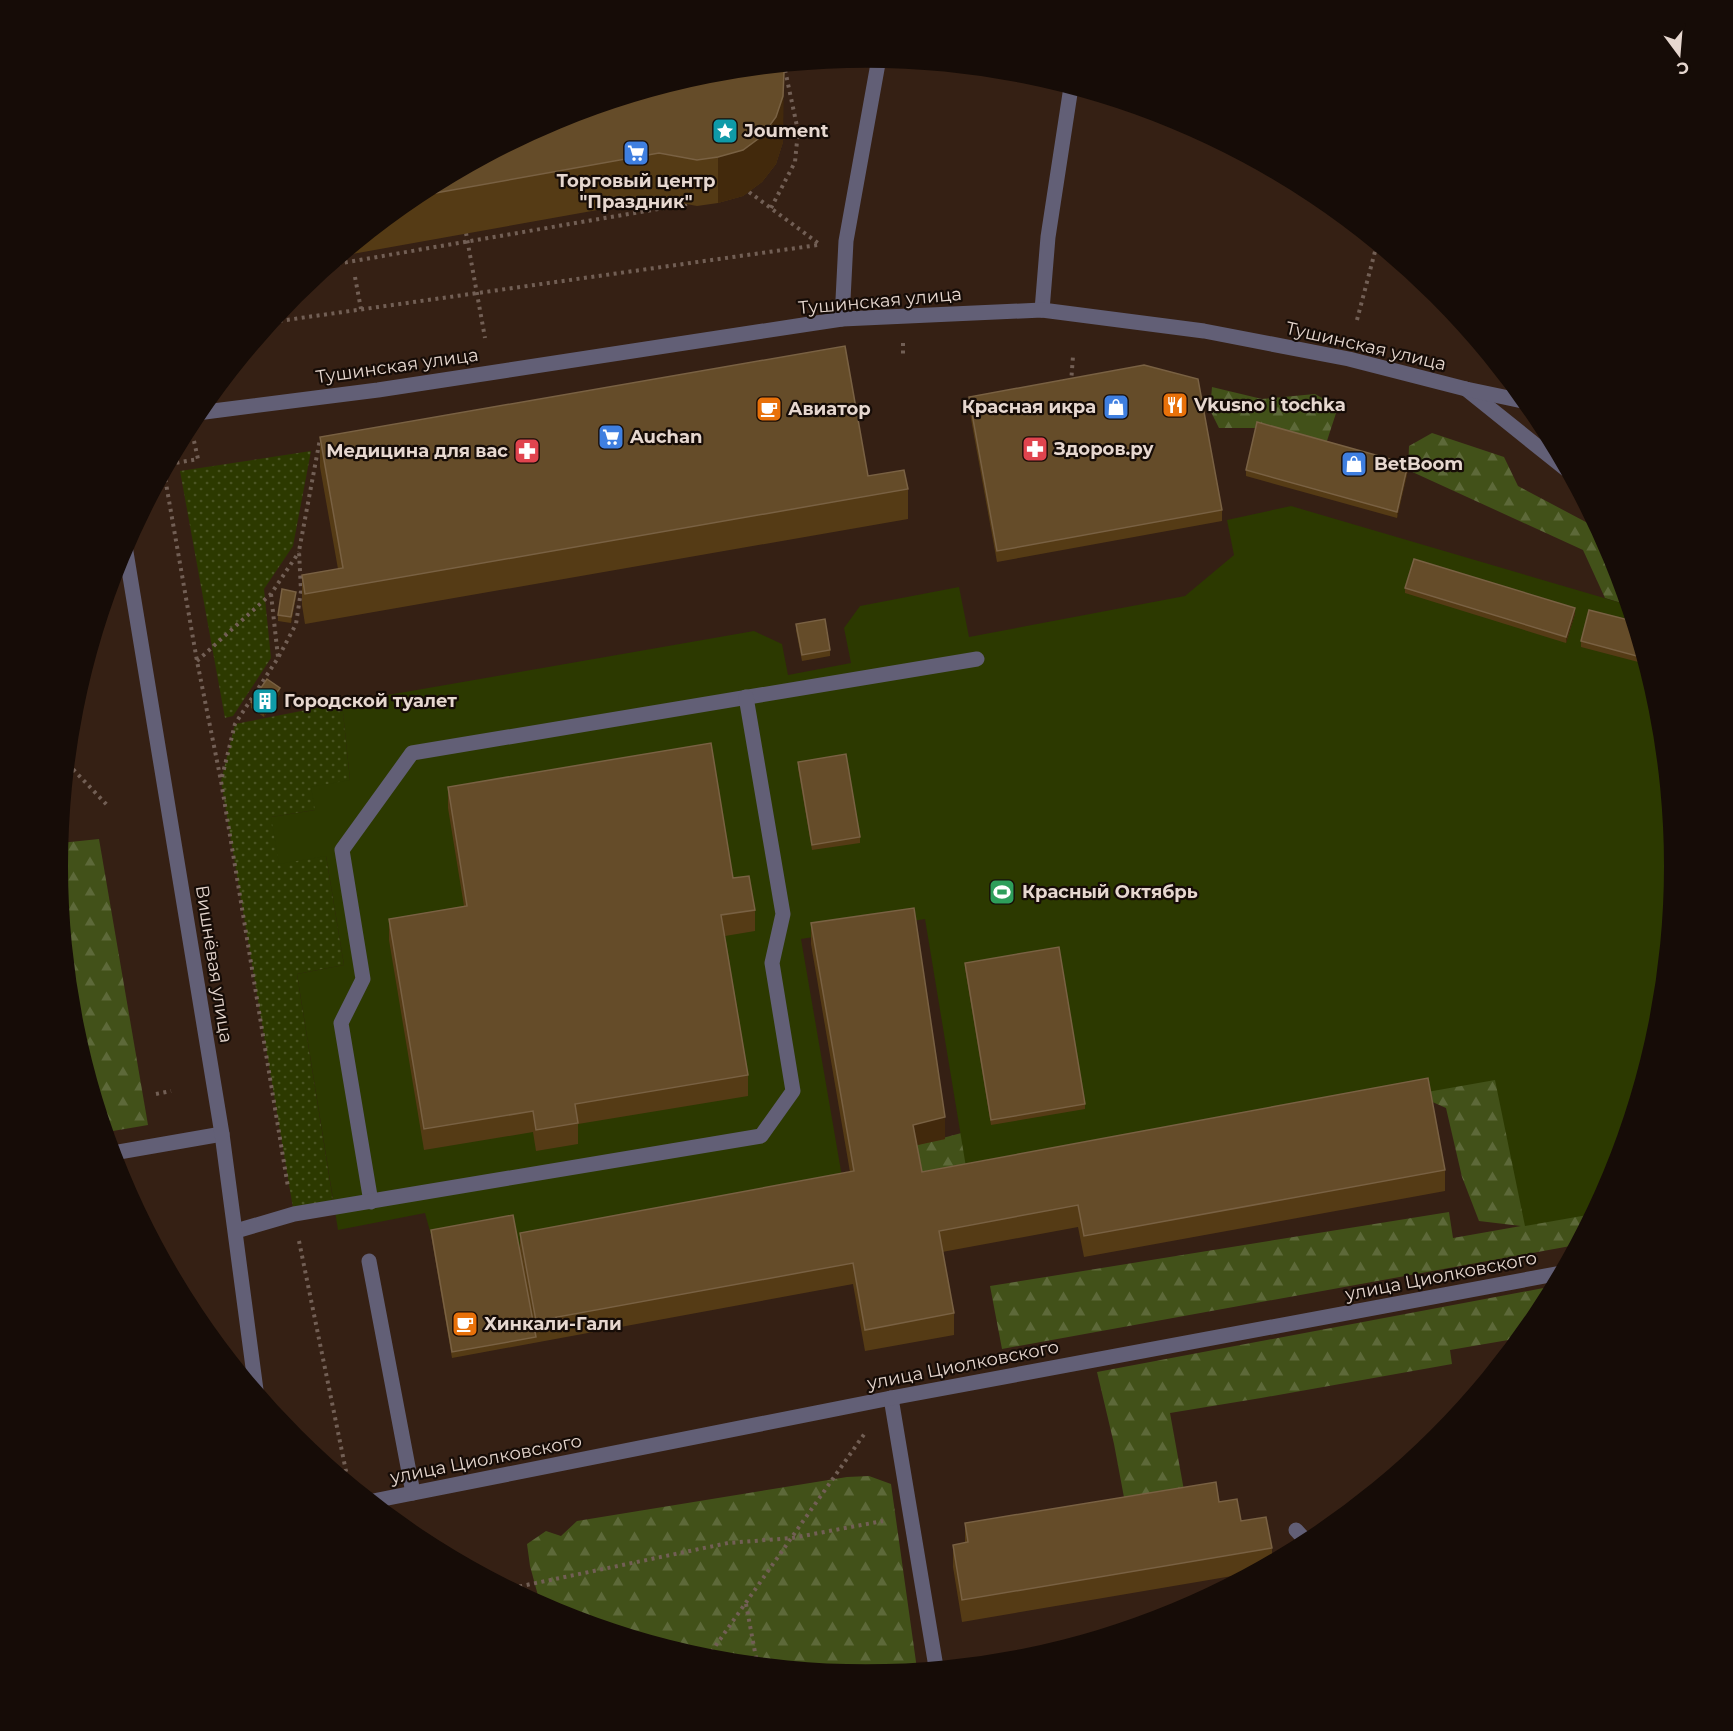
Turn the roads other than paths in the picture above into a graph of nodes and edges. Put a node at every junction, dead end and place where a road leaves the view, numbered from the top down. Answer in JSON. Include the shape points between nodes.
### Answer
{"nodes":[{"id":1,"x":877,"y":68,"type":"edge"},
{"id":2,"x":1070,"y":94,"type":"edge"},
{"id":3,"x":1042,"y":310,"type":"junction"},
{"id":4,"x":842,"y":319,"type":"junction"},
{"id":5,"x":1466,"y":389,"type":"junction"},
{"id":6,"x":1514,"y":399,"type":"edge"},
{"id":7,"x":212,"y":409,"type":"edge"},
{"id":8,"x":1553,"y":459,"type":"edge"},
{"id":9,"x":128,"y":563,"type":"edge"},
{"id":10,"x":977,"y":659,"type":"dead end"},
{"id":11,"x":746,"y":697,"type":"junction"},
{"id":12,"x":222,"y":1134,"type":"junction"},
{"id":13,"x":122,"y":1151,"type":"edge"},
{"id":14,"x":371,"y":1202,"type":"junction"},
{"id":15,"x":236,"y":1231,"type":"junction"},
{"id":16,"x":369,"y":1261,"type":"dead end"},
{"id":17,"x":1551,"y":1275,"type":"edge"},
{"id":18,"x":254,"y":1377,"type":"edge"},
{"id":19,"x":891,"y":1398,"type":"junction"},
{"id":20,"x":412,"y":1493,"type":"junction"},
{"id":21,"x":381,"y":1499,"type":"edge"},
{"id":22,"x":1296,"y":1530,"type":"dead end"},
{"id":23,"x":1301,"y":1535,"type":"edge"},
{"id":24,"x":935,"y":1660,"type":"edge"}],
"edges":[{"from":1,"to":4,"type":"street","via":[[846,241]]},
{"from":2,"to":3,"type":"street","via":[[1048,237]]},
{"from":3,"to":4,"type":"street","name":"Тушинская улица"},
{"from":3,"to":5,"type":"street","name":"Тушинская улица","via":[[1204,331],[1349,360]]},
{"from":4,"to":7,"type":"street","name":"Тушинская улица","via":[[378,390]]},
{"from":5,"to":6,"type":"street","name":"Тушинская улица"},
{"from":5,"to":8,"type":"street"},
{"from":9,"to":12,"type":"street","name":"Вишнёвая улица"},
{"from":10,"to":11,"type":"street"},
{"from":11,"to":14,"type":"street","via":[[412,753],[342,850],[363,979],[341,1023]]},
{"from":11,"to":14,"type":"street","via":[[783,914],[772,963],[793,1091],[761,1136]]},
{"from":12,"to":13,"type":"street"},
{"from":12,"to":15,"type":"street","name":"Вишнёвая улица"},
{"from":14,"to":15,"type":"street","via":[[294,1214]]},
{"from":15,"to":18,"type":"street","name":"Вишнёвая улица"},
{"from":16,"to":20,"type":"street"},
{"from":17,"to":19,"type":"street","name":"улица Циолковского"},
{"from":19,"to":20,"type":"street","name":"улица Циолковского"},
{"from":19,"to":24,"type":"street"},
{"from":20,"to":21,"type":"street","name":"улица Циолковского"},
{"from":22,"to":23,"type":"street"}]}
